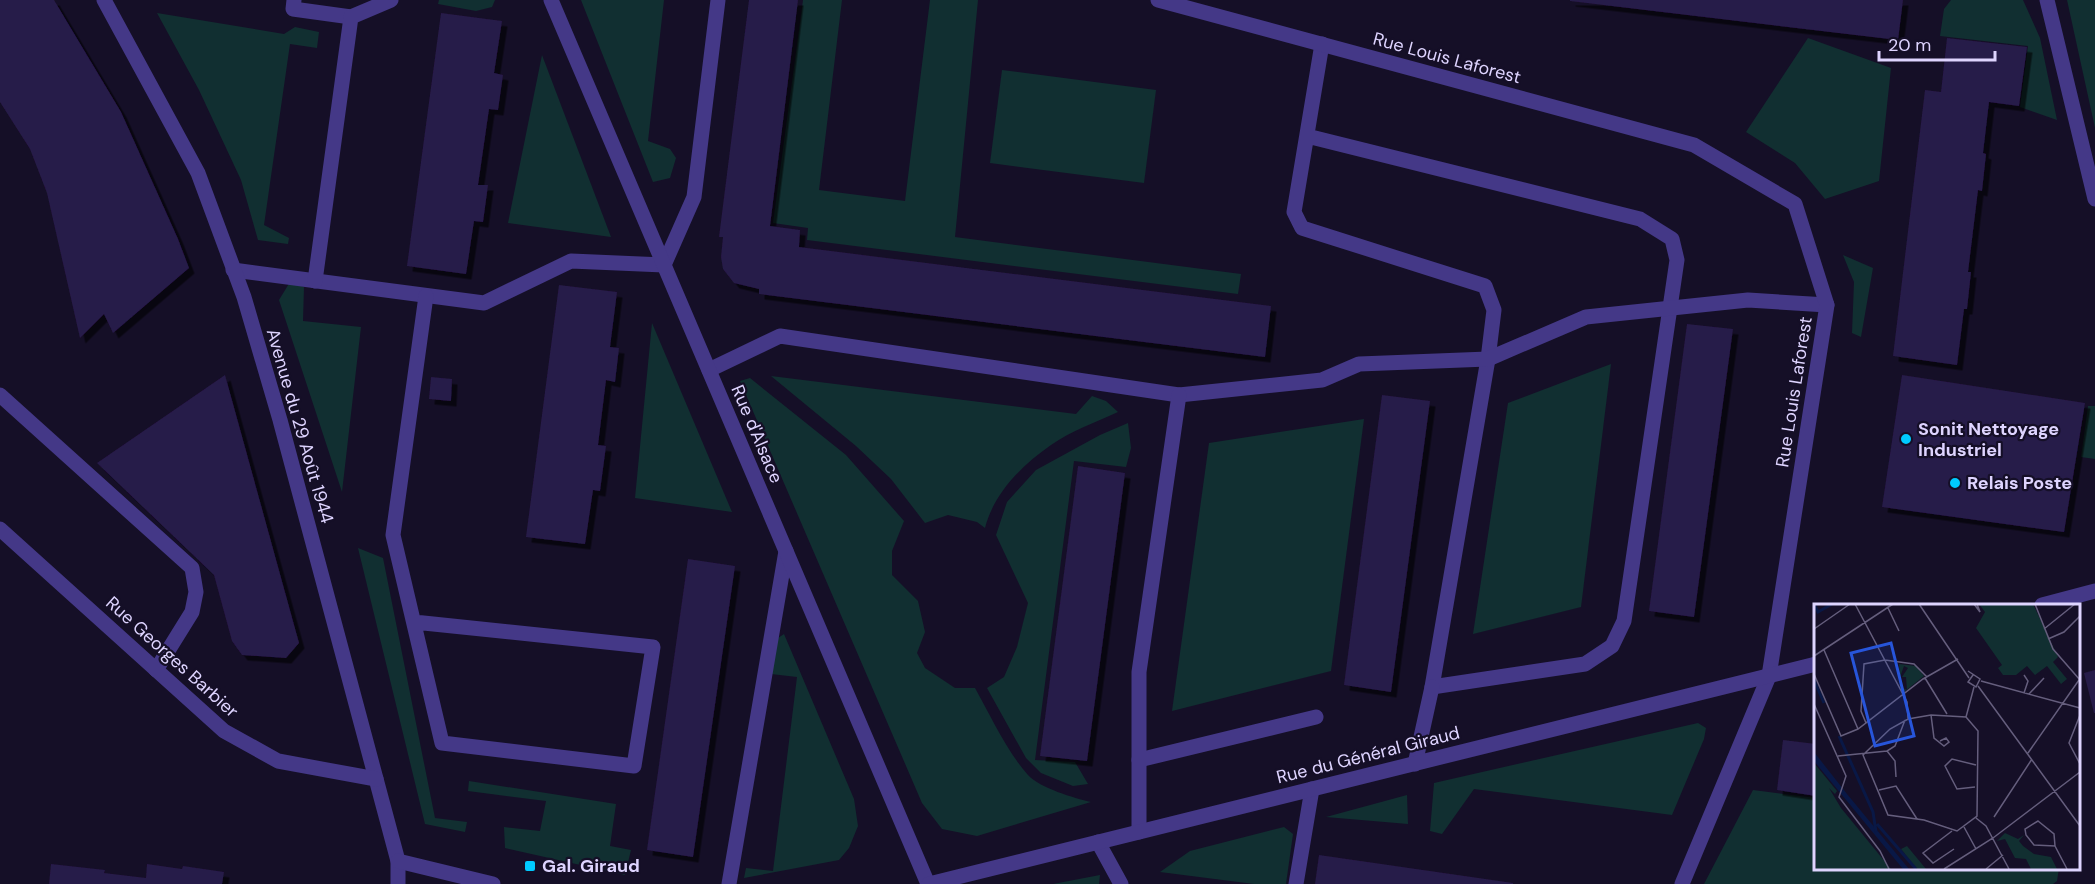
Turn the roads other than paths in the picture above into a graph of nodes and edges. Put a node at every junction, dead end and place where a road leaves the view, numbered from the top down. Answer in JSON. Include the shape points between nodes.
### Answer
{"nodes":[{"id":1,"x":104,"y":0,"type":"edge"},
{"id":2,"x":294,"y":0,"type":"edge"},
{"id":3,"x":391,"y":0,"type":"edge"},
{"id":4,"x":551,"y":0,"type":"edge"},
{"id":5,"x":718,"y":0,"type":"edge"},
{"id":6,"x":1158,"y":0,"type":"edge"},
{"id":7,"x":2047,"y":0,"type":"edge"},
{"id":8,"x":351,"y":17,"type":"junction"},
{"id":9,"x":1322,"y":44,"type":"junction"},
{"id":10,"x":1307,"y":136,"type":"junction"},
{"id":11,"x":2095,"y":199,"type":"edge"},
{"id":12,"x":664,"y":264,"type":"junction"},
{"id":13,"x":233,"y":270,"type":"junction"},
{"id":14,"x":315,"y":281,"type":"junction"},
{"id":15,"x":426,"y":296,"type":"junction"},
{"id":16,"x":1827,"y":305,"type":"junction"},
{"id":17,"x":1670,"y":308,"type":"junction"},
{"id":18,"x":1488,"y":358,"type":"junction"},
{"id":19,"x":709,"y":370,"type":"junction"},
{"id":20,"x":0,"y":395,"type":"edge"},
{"id":21,"x":1179,"y":395,"type":"junction"},
{"id":22,"x":0,"y":529,"type":"edge"},
{"id":23,"x":786,"y":551,"type":"junction"},
{"id":24,"x":2095,"y":591,"type":"edge"},
{"id":25,"x":2046,"y":604,"type":"edge"},
{"id":26,"x":414,"y":622,"type":"junction"},
{"id":27,"x":1814,"y":665,"type":"edge"},
{"id":28,"x":156,"y":670,"type":"junction"},
{"id":29,"x":1769,"y":676,"type":"junction"},
{"id":30,"x":1432,"y":687,"type":"junction"},
{"id":31,"x":1317,"y":717,"type":"dead end"},
{"id":32,"x":1139,"y":760,"type":"junction"},
{"id":33,"x":1414,"y":764,"type":"junction"},
{"id":34,"x":376,"y":780,"type":"junction"},
{"id":35,"x":1312,"y":789,"type":"junction"},
{"id":36,"x":1139,"y":832,"type":"junction"},
{"id":37,"x":1098,"y":842,"type":"junction"},
{"id":38,"x":398,"y":861,"type":"junction"},
{"id":39,"x":398,"y":884,"type":"edge"},
{"id":40,"x":493,"y":884,"type":"edge"},
{"id":41,"x":729,"y":884,"type":"edge"},
{"id":42,"x":928,"y":884,"type":"edge"},
{"id":43,"x":1121,"y":884,"type":"edge"},
{"id":44,"x":1296,"y":884,"type":"edge"},
{"id":45,"x":1682,"y":884,"type":"edge"}],
"edges":[{"from":1,"to":13,"type":"street","name":"Avenue du 29 Août 1944","via":[[198,173]]},
{"from":2,"to":8,"type":"street","via":[[292,9]]},
{"from":3,"to":8,"type":"street"},
{"from":4,"to":12,"type":"street","name":"Rue d'Alsace"},
{"from":5,"to":12,"type":"street","via":[[694,197]]},
{"from":6,"to":9,"type":"street","name":"Rue Louis Laforest"},
{"from":7,"to":11,"type":"street"},
{"from":8,"to":14,"type":"street"},
{"from":9,"to":10,"type":"street"},
{"from":9,"to":16,"type":"street","name":"Rue Louis Laforest","via":[[1694,145],[1796,204]]},
{"from":10,"to":17,"type":"street","via":[[1640,219],[1672,239],[1677,260]]},
{"from":10,"to":18,"type":"street","via":[[1294,212],[1302,228],[1485,286],[1494,310]]},
{"from":12,"to":15,"type":"street","via":[[571,261],[484,303]]},
{"from":12,"to":19,"type":"street","name":"Rue d'Alsace"},
{"from":13,"to":14,"type":"street"},
{"from":13,"to":34,"type":"street","name":"Avenue du 29 Août 1944","via":[[280,420]]},
{"from":14,"to":15,"type":"street"},
{"from":15,"to":26,"type":"street","via":[[393,535]]},
{"from":16,"to":17,"type":"street","via":[[1748,300]]},
{"from":16,"to":29,"type":"street","name":"Rue Louis Laforest"},
{"from":17,"to":18,"type":"street","via":[[1586,317]]},
{"from":17,"to":30,"type":"street","via":[[1624,621],[1612,646],[1585,664]]},
{"from":18,"to":21,"type":"street","via":[[1359,364],[1322,380]]},
{"from":18,"to":30,"type":"street"},
{"from":19,"to":21,"type":"street","via":[[780,336]]},
{"from":19,"to":23,"type":"street","name":"Rue d'Alsace"},
{"from":20,"to":28,"type":"street","via":[[192,568],[196,592],[192,612]]},
{"from":21,"to":32,"type":"street","via":[[1139,672]]},
{"from":22,"to":28,"type":"street","name":"Rue Georges Barbier"},
{"from":23,"to":41,"type":"street"},
{"from":23,"to":42,"type":"street","name":"Rue d'Alsace"},
{"from":24,"to":25,"type":"street"},
{"from":26,"to":26,"type":"street","via":[[442,743],[634,766],[653,647]]},
{"from":27,"to":29,"type":"street","name":"Rue du Général Giraud"},
{"from":28,"to":34,"type":"street","name":"Rue Georges Barbier","via":[[224,731],[278,761]]},
{"from":29,"to":33,"type":"street","name":"Rue du Général Giraud"},
{"from":29,"to":45,"type":"street","name":"Rue Louis Laforest"},
{"from":30,"to":33,"type":"street"},
{"from":31,"to":32,"type":"street"},
{"from":32,"to":36,"type":"street"},
{"from":33,"to":35,"type":"street","name":"Rue du Général Giraud"},
{"from":34,"to":38,"type":"street","name":"Avenue du 29 Août 1944"},
{"from":35,"to":36,"type":"street","name":"Rue du Général Giraud"},
{"from":35,"to":44,"type":"street"},
{"from":36,"to":37,"type":"street","name":"Rue du Général Giraud"},
{"from":37,"to":42,"type":"street","name":"Rue du Général Giraud"},
{"from":37,"to":43,"type":"street"},
{"from":38,"to":39,"type":"street","name":"Avenue du 29 Août 1944"},
{"from":38,"to":40,"type":"street"}]}
